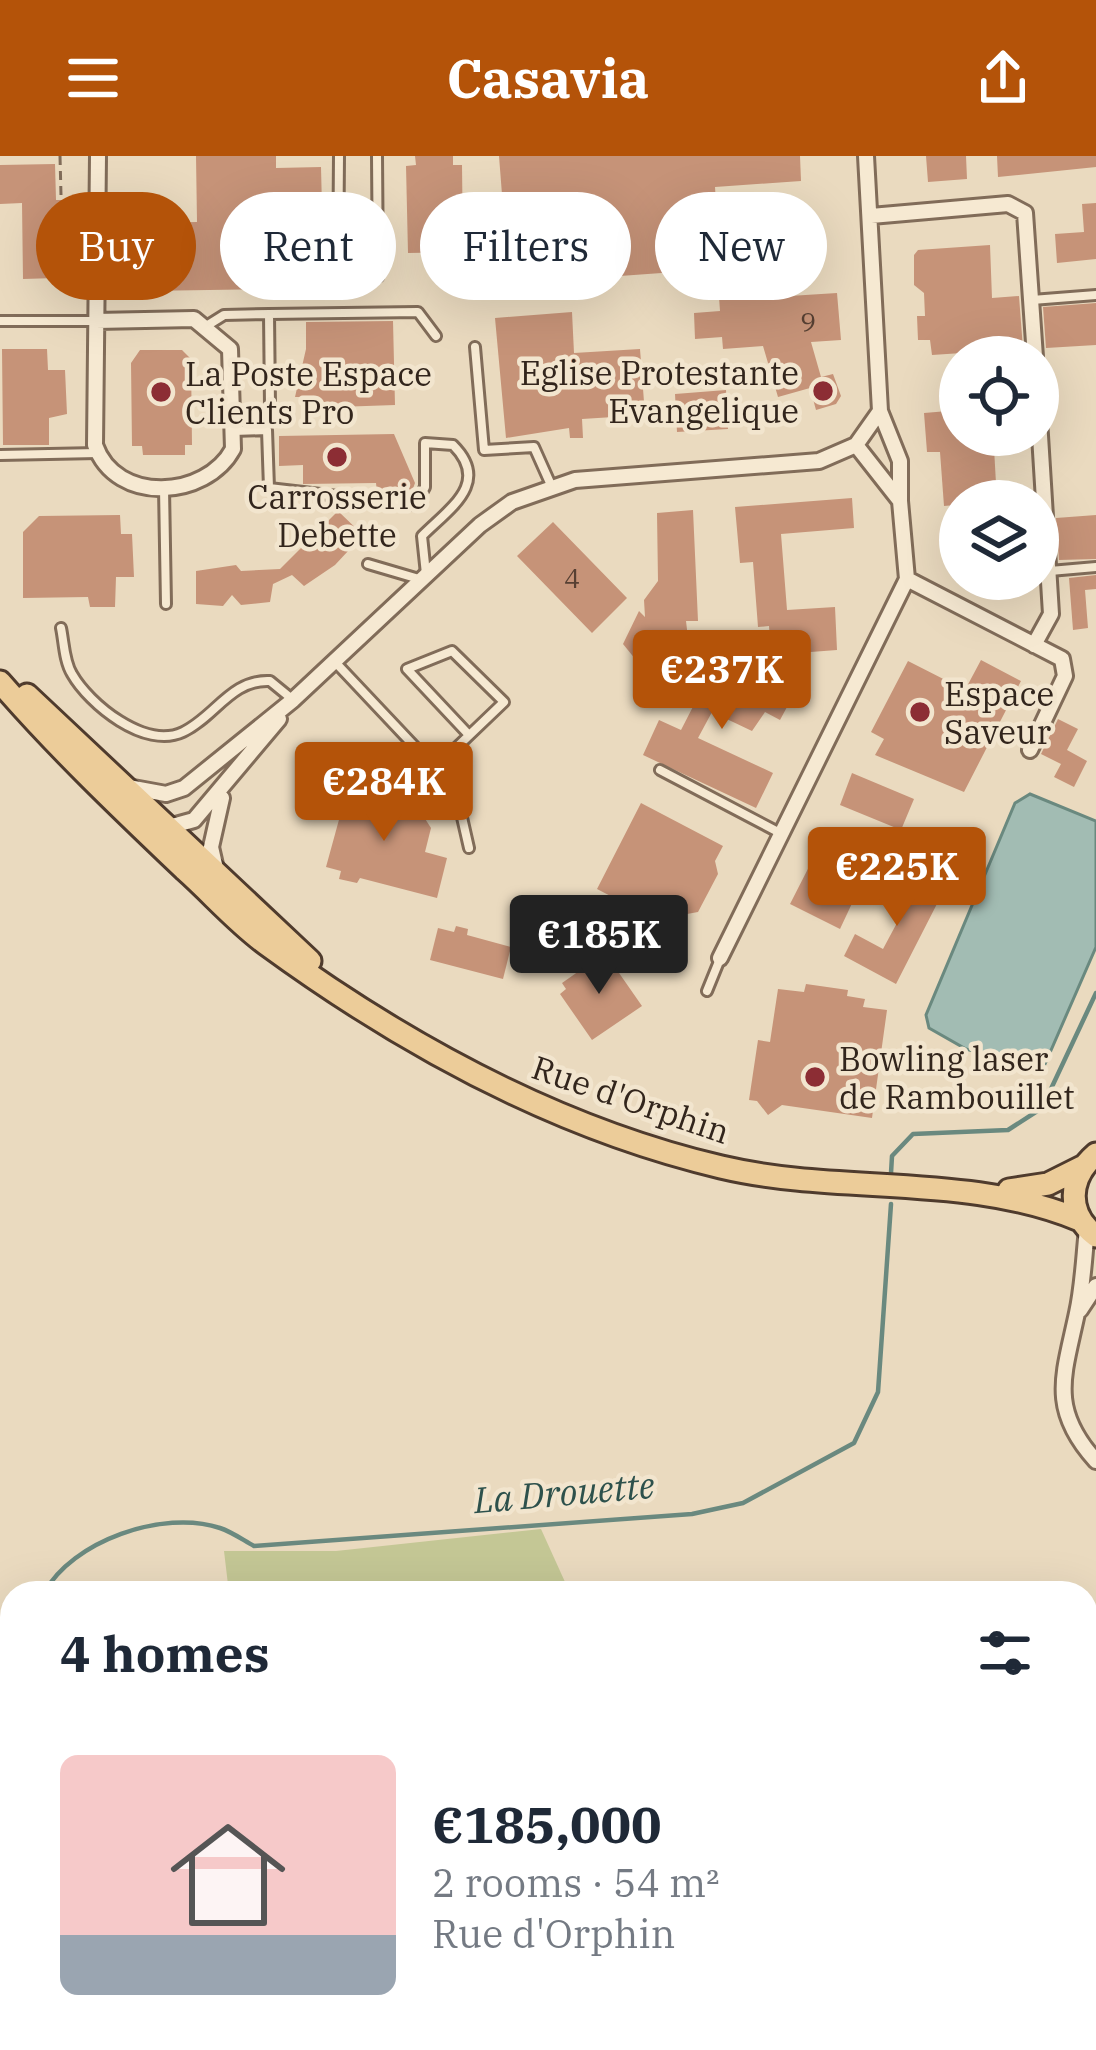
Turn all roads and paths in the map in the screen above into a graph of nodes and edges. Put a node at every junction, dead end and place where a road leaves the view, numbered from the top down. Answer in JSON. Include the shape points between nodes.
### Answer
{"nodes":[{"id":1,"x":60,"y":156,"type":"edge"},
{"id":2,"x":98,"y":156,"type":"edge"},
{"id":3,"x":339,"y":156,"type":"edge"},
{"id":4,"x":377,"y":156,"type":"edge"},
{"id":5,"x":866,"y":156,"type":"edge"},
{"id":6,"x":61,"y":192,"type":"edge"},
{"id":7,"x":871,"y":215,"type":"junction"},
{"id":8,"x":1096,"y":295,"type":"edge"},
{"id":9,"x":1031,"y":300,"type":"junction"},
{"id":10,"x":268,"y":314,"type":"junction"},
{"id":11,"x":0,"y":321,"type":"edge"},
{"id":12,"x":96,"y":321,"type":"junction"},
{"id":13,"x":208,"y":325,"type":"junction"},
{"id":14,"x":436,"y":336,"type":"dead end"},
{"id":15,"x":1034,"y":336,"type":"edge"},
{"id":16,"x":476,"y":346,"type":"dead end"},
{"id":17,"x":270,"y":406,"type":"dead end"},
{"id":18,"x":880,"y":411,"type":"junction"},
{"id":19,"x":233,"y":431,"type":"junction"},
{"id":20,"x":856,"y":446,"type":"junction"},
{"id":21,"x":98,"y":453,"type":"junction"},
{"id":22,"x":0,"y":455,"type":"edge"},
{"id":23,"x":550,"y":485,"type":"junction"},
{"id":24,"x":164,"y":486,"type":"junction"},
{"id":25,"x":900,"y":502,"type":"junction"},
{"id":26,"x":368,"y":564,"type":"dead end"},
{"id":27,"x":1096,"y":567,"type":"edge"},
{"id":28,"x":1059,"y":571,"type":"edge"},
{"id":29,"x":424,"y":577,"type":"junction"},
{"id":30,"x":907,"y":579,"type":"junction"},
{"id":31,"x":1051,"y":600,"type":"edge"},
{"id":32,"x":166,"y":604,"type":"dead end"},
{"id":33,"x":61,"y":628,"type":"dead end"},
{"id":34,"x":1034,"y":645,"type":"junction"},
{"id":35,"x":335,"y":662,"type":"junction"},
{"id":36,"x":0,"y":671,"type":"edge"},
{"id":37,"x":0,"y":682,"type":"edge"},
{"id":38,"x":293,"y":700,"type":"junction"},
{"id":39,"x":469,"y":735,"type":"junction"},
{"id":40,"x":1030,"y":750,"type":"dead end"},
{"id":41,"x":435,"y":768,"type":"junction"},
{"id":42,"x":660,"y":770,"type":"dead end"},
{"id":43,"x":227,"y":786,"type":"junction"},
{"id":44,"x":128,"y":787,"type":"junction"},
{"id":45,"x":137,"y":825,"type":"junction"},
{"id":46,"x":173,"y":829,"type":"junction"},
{"id":47,"x":782,"y":833,"type":"junction"},
{"id":48,"x":469,"y":848,"type":"dead end"},
{"id":49,"x":217,"y":874,"type":"junction"},
{"id":50,"x":720,"y":958,"type":"joint"},
{"id":51,"x":707,"y":991,"type":"dead end"},
{"id":52,"x":350,"y":998,"type":"junction"},
{"id":53,"x":1089,"y":1161,"type":"edge"},
{"id":54,"x":986,"y":1193,"type":"junction"},
{"id":55,"x":1088,"y":1228,"type":"edge"},
{"id":56,"x":1096,"y":1286,"type":"edge"},
{"id":57,"x":1077,"y":1314,"type":"junction"},
{"id":58,"x":1096,"y":1461,"type":"edge"}],
"edges":[{"from":1,"to":6,"type":"path"},
{"from":2,"to":12,"type":"street"},
{"from":3,"to":4,"type":"lane","via":[[338,278],[378,277]]},
{"from":5,"to":7,"type":"street"},
{"from":7,"to":9,"type":"street","via":[[1008,204],[1025,214]]},
{"from":7,"to":18,"type":"street"},
{"from":8,"to":9,"type":"lane"},
{"from":9,"to":15,"type":"street"},
{"from":10,"to":13,"type":"lane","via":[[224,315]]},
{"from":10,"to":14,"type":"lane","via":[[418,311]]},
{"from":10,"to":17,"type":"lane"},
{"from":11,"to":12,"type":"lane"},
{"from":12,"to":13,"type":"street"},
{"from":12,"to":21,"type":"street"},
{"from":13,"to":19,"type":"street","via":[[230,349]]},
{"from":16,"to":23,"type":"lane","via":[[484,450],[535,447]]},
{"from":18,"to":20,"type":"street"},
{"from":18,"to":25,"type":"street","via":[[900,460]]},
{"from":19,"to":24,"type":"street","via":[[233,449],[210,478]]},
{"from":19,"to":29,"type":"lane","via":[[268,430],[268,488],[415,505],[424,487],[424,442],[453,445],[467,460],[469,480],[422,536]]},
{"from":20,"to":23,"type":"street","via":[[819,460]]},
{"from":20,"to":25,"type":"street"},
{"from":21,"to":22,"type":"lane"},
{"from":21,"to":24,"type":"street","via":[[116,477]]},
{"from":23,"to":29,"type":"street","via":[[480,525]]},
{"from":24,"to":32,"type":"lane"},
{"from":25,"to":30,"type":"street"},
{"from":26,"to":29,"type":"lane"},
{"from":27,"to":28,"type":"lane"},
{"from":29,"to":35,"type":"street"},
{"from":30,"to":34,"type":"street"},
{"from":30,"to":47,"type":"street"},
{"from":31,"to":34,"type":"street","via":[[1052,614]]},
{"from":33,"to":38,"type":"lane","via":[[74,678],[148,734],[181,733],[246,682],[281,685]]},
{"from":34,"to":40,"type":"street","via":[[1062,659],[1065,676]]},
{"from":35,"to":38,"type":"street"},
{"from":35,"to":41,"type":"lane"},
{"from":36,"to":44,"type":"main road","name":"Rue d'Orphin"},
{"from":37,"to":45,"type":"main road","name":"Rue d'Orphin"},
{"from":38,"to":43,"type":"street"},
{"from":38,"to":44,"type":"street","via":[[184,788],[166,794]]},
{"from":39,"to":39,"type":"lane","via":[[504,702],[452,651],[406,669]]},
{"from":39,"to":41,"type":"lane"},
{"from":41,"to":48,"type":"lane","via":[[433,788],[461,813]]},
{"from":42,"to":47,"type":"lane"},
{"from":43,"to":46,"type":"street","via":[[194,820]]},
{"from":43,"to":49,"type":"street","via":[[214,814]]},
{"from":44,"to":46,"type":"main road","name":"Rue d'Orphin"},
{"from":45,"to":46,"type":"street"},
{"from":45,"to":52,"type":"main road","name":"Rue d'Orphin","via":[[263,943]]},
{"from":46,"to":49,"type":"main road","name":"Rue d'Orphin"},
{"from":47,"to":50,"type":"street"},
{"from":49,"to":52,"type":"main road","name":"Rue d'Orphin"},
{"from":50,"to":51,"type":"lane"},
{"from":52,"to":54,"type":"main road","name":"Rue d'Orphin","via":[[499,1088],[646,1147],[800,1181]]},
{"from":53,"to":54,"type":"main road","name":"Rue d'Orphin","via":[[1048,1184]]},
{"from":53,"to":55,"type":"main road","via":[[1073,1199]]},
{"from":54,"to":55,"type":"main road","name":"Rue d'Orphin","via":[[1040,1203]]},
{"from":55,"to":57,"type":"street"},
{"from":56,"to":57,"type":"street"},
{"from":57,"to":58,"type":"street","via":[[1062,1370],[1064,1405],[1075,1438]]}]}
